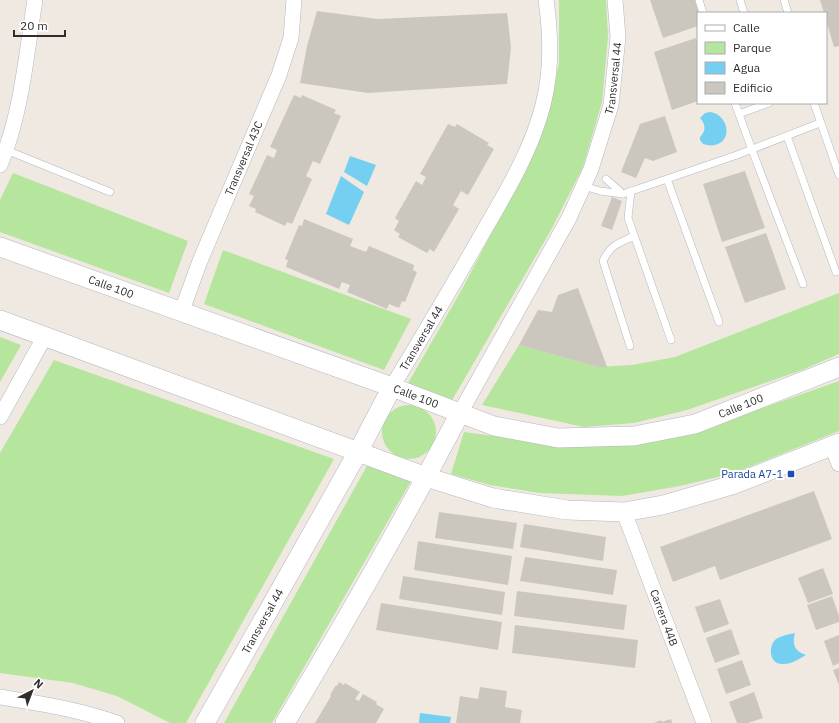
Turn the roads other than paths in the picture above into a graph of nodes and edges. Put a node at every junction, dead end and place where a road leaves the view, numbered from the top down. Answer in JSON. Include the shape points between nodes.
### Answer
{"nodes":[{"id":1,"x":35,"y":0,"type":"edge"},
{"id":2,"x":294,"y":0,"type":"edge"},
{"id":3,"x":546,"y":0,"type":"edge"},
{"id":4,"x":615,"y":0,"type":"edge"},
{"id":5,"x":699,"y":0,"type":"edge"},
{"id":6,"x":740,"y":0,"type":"edge"},
{"id":7,"x":784,"y":0,"type":"edge"},
{"id":8,"x":703,"y":12,"type":"edge"},
{"id":9,"x":744,"y":12,"type":"edge"},
{"id":10,"x":788,"y":12,"type":"edge"},
{"id":11,"x":735,"y":104,"type":"edge"},
{"id":12,"x":766,"y":104,"type":"edge"},
{"id":13,"x":814,"y":104,"type":"edge"},
{"id":14,"x":739,"y":114,"type":"junction"},
{"id":15,"x":820,"y":123,"type":"junction"},
{"id":16,"x":788,"y":136,"type":"junction"},
{"id":17,"x":6,"y":150,"type":"junction"},
{"id":18,"x":752,"y":150,"type":"junction"},
{"id":19,"x":0,"y":165,"type":"edge"},
{"id":20,"x":839,"y":175,"type":"edge"},
{"id":21,"x":667,"y":179,"type":"junction"},
{"id":22,"x":606,"y":180,"type":"dead end"},
{"id":23,"x":584,"y":186,"type":"junction"},
{"id":24,"x":631,"y":191,"type":"junction"},
{"id":25,"x":110,"y":192,"type":"dead end"},
{"id":26,"x":623,"y":194,"type":"junction"},
{"id":27,"x":634,"y":236,"type":"junction"},
{"id":28,"x":0,"y":247,"type":"edge"},
{"id":29,"x":836,"y":272,"type":"dead end"},
{"id":30,"x":803,"y":284,"type":"dead end"},
{"id":31,"x":181,"y":313,"type":"junction"},
{"id":32,"x":0,"y":320,"type":"edge"},
{"id":33,"x":719,"y":322,"type":"dead end"},
{"id":34,"x":45,"y":336,"type":"junction"},
{"id":35,"x":671,"y":340,"type":"dead end"},
{"id":36,"x":630,"y":346,"type":"dead end"},
{"id":37,"x":839,"y":367,"type":"edge"},
{"id":38,"x":392,"y":387,"type":"junction"},
{"id":39,"x":460,"y":413,"type":"junction"},
{"id":40,"x":0,"y":417,"type":"edge"},
{"id":41,"x":836,"y":445,"type":"edge"},
{"id":42,"x":358,"y":452,"type":"junction"},
{"id":43,"x":839,"y":464,"type":"edge"},
{"id":44,"x":426,"y":477,"type":"junction"},
{"id":45,"x":624,"y":512,"type":"junction"},
{"id":46,"x":0,"y":697,"type":"edge"},
{"id":47,"x":117,"y":723,"type":"edge"},
{"id":48,"x":204,"y":723,"type":"edge"},
{"id":49,"x":285,"y":723,"type":"edge"},
{"id":50,"x":704,"y":723,"type":"edge"}],
"edges":[{"from":1,"to":17,"type":"street","via":[[18,106]]},
{"from":2,"to":31,"type":"street","name":"Transversal 43C","via":[[291,38],[279,75],[200,261]]},
{"from":3,"to":38,"type":"street","name":"Transversal 44","via":[[550,62],[543,105],[528,149],[496,210]]},
{"from":4,"to":23,"type":"street","name":"Transversal 44","via":[[618,37],[611,105]]},
{"from":5,"to":8,"type":"lane"},
{"from":6,"to":9,"type":"lane"},
{"from":7,"to":10,"type":"lane"},
{"from":11,"to":14,"type":"lane"},
{"from":12,"to":14,"type":"lane"},
{"from":13,"to":15,"type":"lane"},
{"from":14,"to":18,"type":"lane"},
{"from":15,"to":16,"type":"lane"},
{"from":15,"to":20,"type":"lane"},
{"from":16,"to":18,"type":"lane"},
{"from":16,"to":29,"type":"lane"},
{"from":17,"to":19,"type":"street"},
{"from":17,"to":25,"type":"lane"},
{"from":18,"to":21,"type":"lane"},
{"from":18,"to":30,"type":"lane"},
{"from":21,"to":24,"type":"lane"},
{"from":21,"to":33,"type":"lane"},
{"from":22,"to":26,"type":"lane"},
{"from":23,"to":26,"type":"lane"},
{"from":23,"to":39,"type":"street","name":"Transversal 44","via":[[569,218]]},
{"from":24,"to":26,"type":"lane"},
{"from":24,"to":27,"type":"lane","via":[[628,218]]},
{"from":27,"to":35,"type":"lane"},
{"from":27,"to":36,"type":"lane","via":[[611,247],[603,262]]},
{"from":28,"to":31,"type":"street","name":"Calle 100"},
{"from":31,"to":38,"type":"street","name":"Calle 100"},
{"from":32,"to":34,"type":"street"},
{"from":34,"to":40,"type":"street"},
{"from":34,"to":42,"type":"street"},
{"from":37,"to":39,"type":"street","name":"Calle 100","via":[[695,424],[634,436],[558,438],[494,426]]},
{"from":38,"to":39,"type":"street","name":"Calle 100"},
{"from":38,"to":42,"type":"street","name":"Transversal 44"},
{"from":39,"to":44,"type":"street","name":"Transversal 44"},
{"from":41,"to":43,"type":"street"},
{"from":41,"to":45,"type":"street","via":[[732,485],[663,505]]},
{"from":42,"to":44,"type":"street"},
{"from":42,"to":48,"type":"street","name":"Transversal 44"},
{"from":44,"to":45,"type":"street","via":[[500,499],[567,510]]},
{"from":44,"to":49,"type":"street","name":"Transversal 44"},
{"from":45,"to":50,"type":"street","name":"Carrera 44B"},
{"from":46,"to":47,"type":"street","via":[[63,707]]}]}
